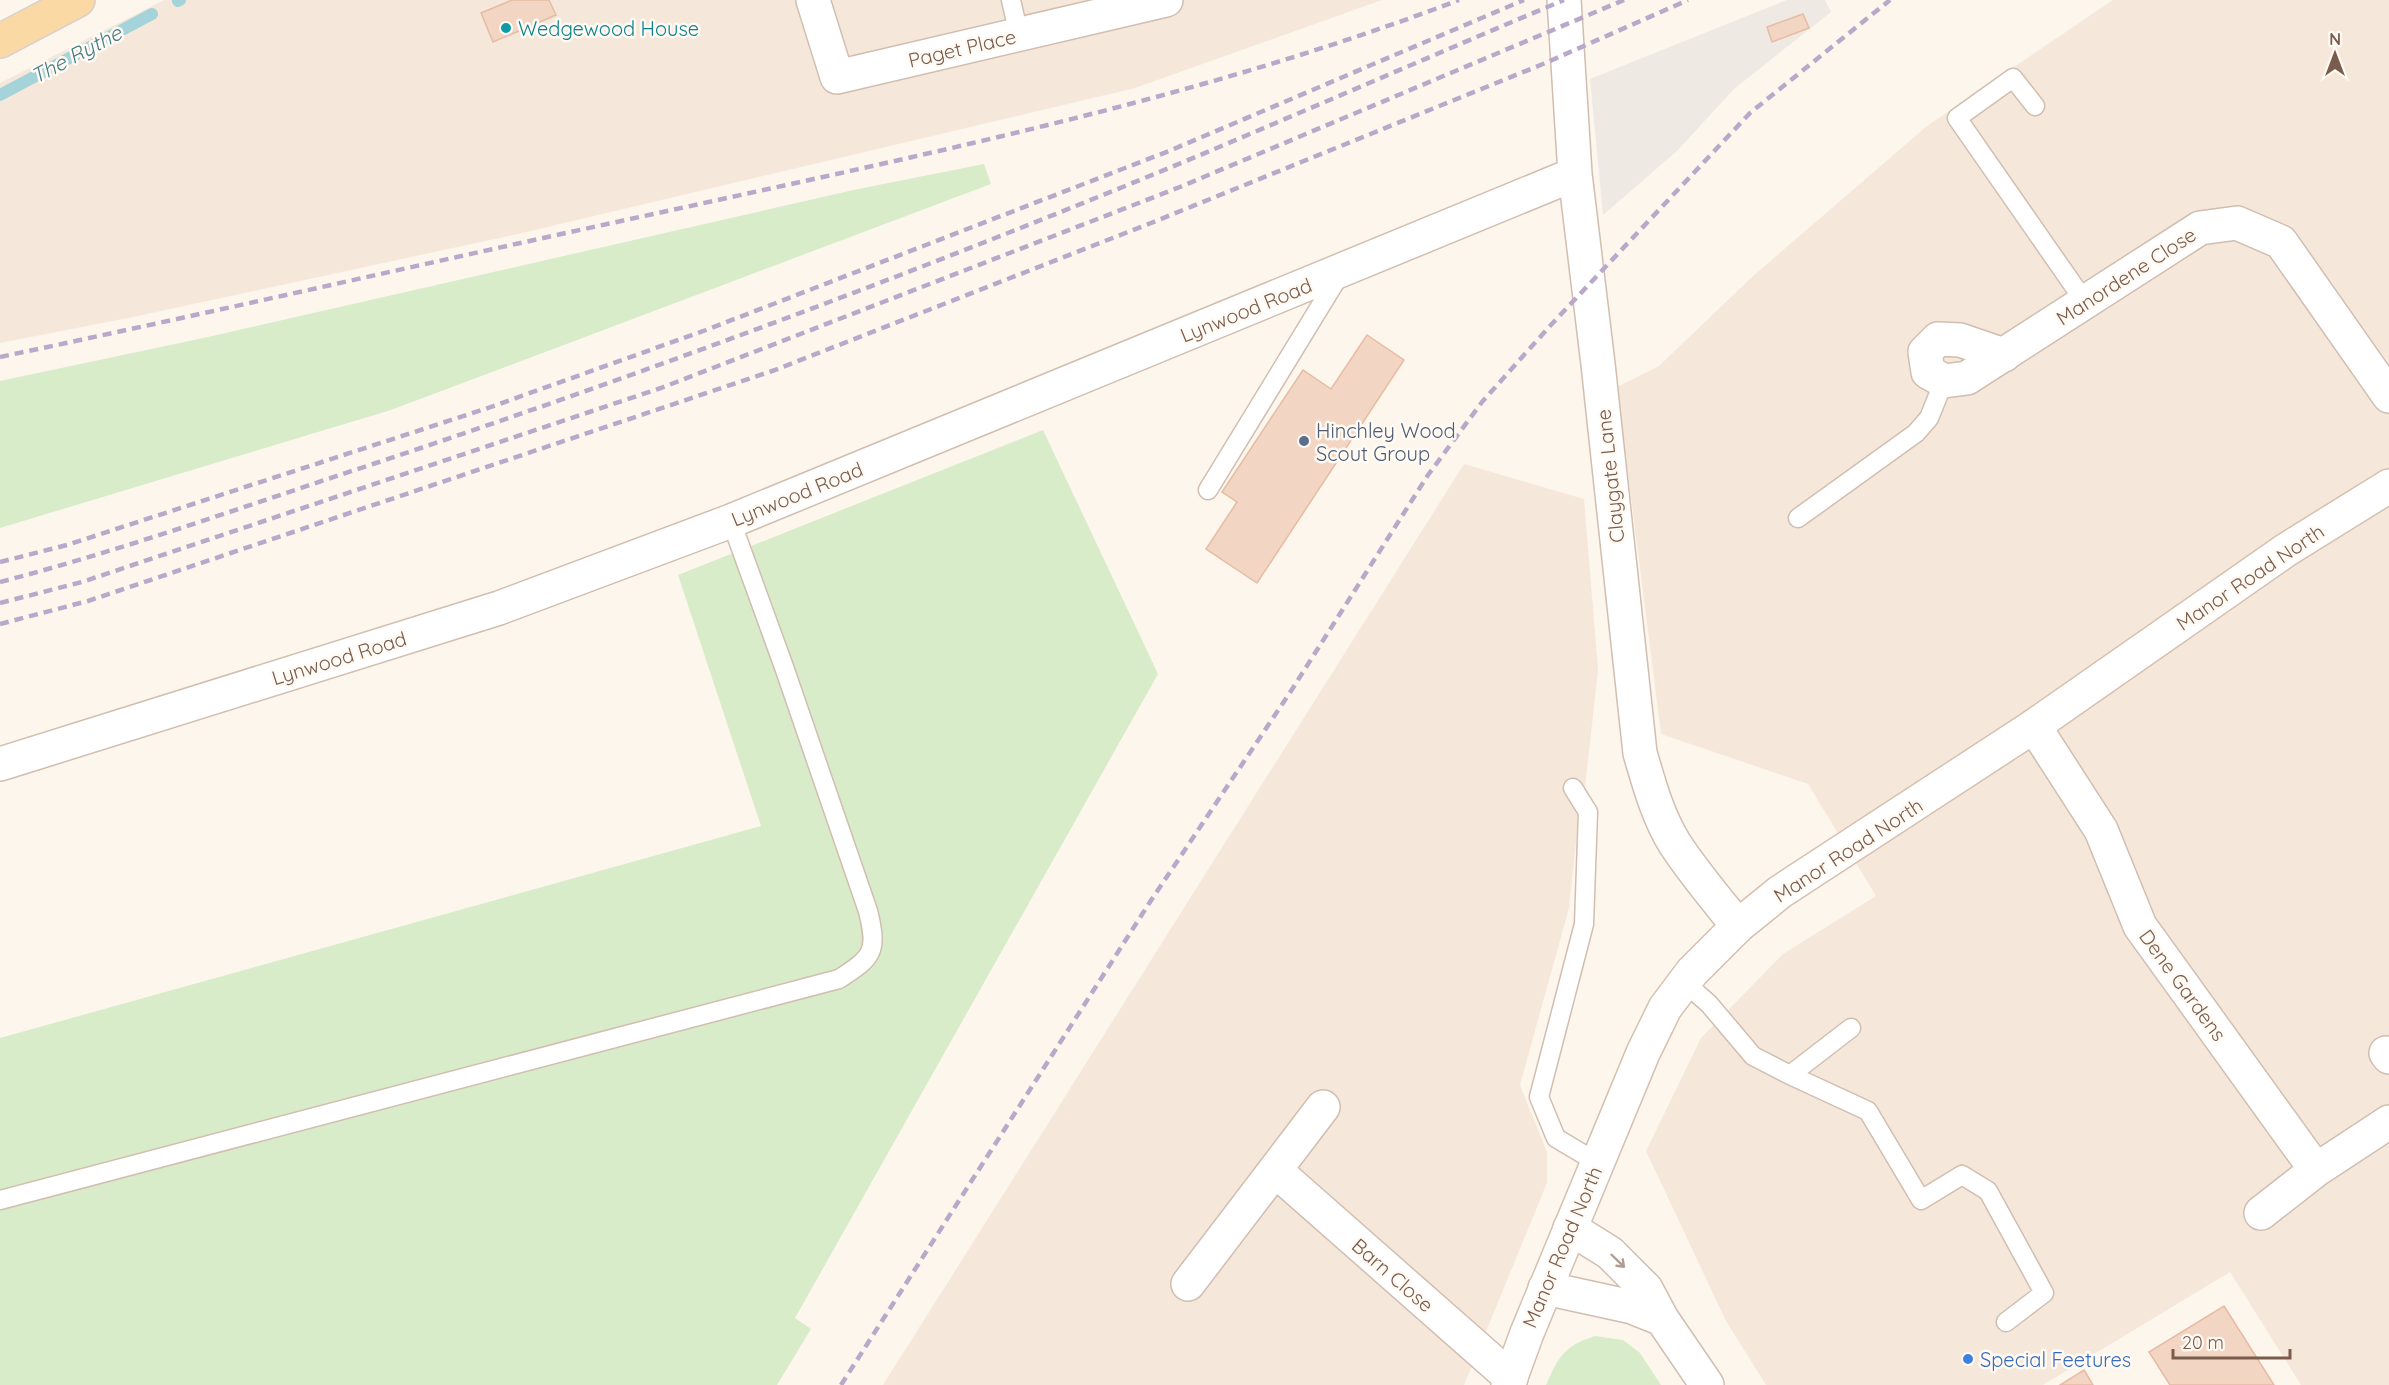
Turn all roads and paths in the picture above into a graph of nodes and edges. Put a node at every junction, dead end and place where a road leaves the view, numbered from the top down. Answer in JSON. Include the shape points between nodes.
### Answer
{"nodes":[{"id":1,"x":78,"y":0,"type":"edge"},
{"id":2,"x":813,"y":0,"type":"edge"},
{"id":3,"x":1011,"y":0,"type":"edge"},
{"id":4,"x":1166,"y":0,"type":"edge"},
{"id":5,"x":1564,"y":0,"type":"edge"},
{"id":6,"x":1019,"y":34,"type":"junction"},
{"id":7,"x":0,"y":41,"type":"edge"},
{"id":8,"x":2035,"y":106,"type":"dead end"},
{"id":9,"x":1575,"y":174,"type":"junction"},
{"id":10,"x":1342,"y":270,"type":"junction"},
{"id":11,"x":2085,"y":302,"type":"junction"},
{"id":12,"x":2004,"y":355,"type":"junction"},
{"id":13,"x":1944,"y":381,"type":"junction"},
{"id":14,"x":2389,"y":396,"type":"edge"},
{"id":15,"x":2389,"y":486,"type":"edge"},
{"id":16,"x":1208,"y":490,"type":"dead end"},
{"id":17,"x":1798,"y":518,"type":"dead end"},
{"id":18,"x":731,"y":521,"type":"junction"},
{"id":19,"x":2034,"y":726,"type":"junction"},
{"id":20,"x":0,"y":764,"type":"edge"},
{"id":21,"x":1574,"y":788,"type":"dead end"},
{"id":22,"x":1738,"y":926,"type":"junction"},
{"id":23,"x":1684,"y":982,"type":"junction"},
{"id":24,"x":1851,"y":1028,"type":"dead end"},
{"id":25,"x":1790,"y":1075,"type":"junction"},
{"id":26,"x":1323,"y":1107,"type":"dead end"},
{"id":27,"x":2389,"y":1122,"type":"edge"},
{"id":28,"x":1598,"y":1163,"type":"junction"},
{"id":29,"x":2316,"y":1170,"type":"junction"},
{"id":30,"x":1276,"y":1171,"type":"junction"},
{"id":31,"x":0,"y":1200,"type":"edge"},
{"id":32,"x":2262,"y":1213,"type":"dead end"},
{"id":33,"x":1570,"y":1228,"type":"junction"},
{"id":34,"x":1188,"y":1284,"type":"dead end"},
{"id":35,"x":1545,"y":1288,"type":"junction"},
{"id":36,"x":1662,"y":1319,"type":"junction"},
{"id":37,"x":2006,"y":1322,"type":"dead end"},
{"id":38,"x":1510,"y":1382,"type":"edge"},
{"id":39,"x":1707,"y":1385,"type":"edge"}],
"edges":[{"from":1,"to":7,"type":"main road"},
{"from":2,"to":6,"type":"street","name":"Paget Place","via":[[837,78]]},
{"from":3,"to":6,"type":"lane"},
{"from":4,"to":6,"type":"street","name":"Paget Place"},
{"from":5,"to":9,"type":"street","name":"Claygate Lane"},
{"from":8,"to":11,"type":"lane","via":[[2013,78],[1957,118]]},
{"from":9,"to":10,"type":"street","name":"Lynwood Road"},
{"from":9,"to":22,"type":"street","name":"Claygate Lane","via":[[1640,753],[1650,792],[1674,842]]},
{"from":10,"to":16,"type":"lane"},
{"from":10,"to":18,"type":"street","name":"Lynwood Road"},
{"from":11,"to":12,"type":"street","name":"Manordene Close"},
{"from":11,"to":14,"type":"street","name":"Manordene Close","via":[[2200,228],[2237,223],[2281,242]]},
{"from":12,"to":13,"type":"street","name":"Manordene Close","via":[[1967,378]]},
{"from":12,"to":13,"type":"street","via":[[1960,340],[1938,339],[1925,352],[1928,372]]},
{"from":13,"to":17,"type":"lane","via":[[1929,418],[1916,433]]},
{"from":15,"to":19,"type":"street","name":"Manor Road North","via":[[2286,550]]},
{"from":18,"to":20,"type":"street","name":"Lynwood Road","via":[[499,608]]},
{"from":18,"to":31,"type":"lane","via":[[868,911],[874,937],[867,961],[839,979]]},
{"from":19,"to":22,"type":"street","name":"Manor Road North","via":[[1780,892]]},
{"from":19,"to":29,"type":"street","name":"Dene Gardens","via":[[2101,830],[2140,926]]},
{"from":21,"to":28,"type":"lane","via":[[1588,812],[1584,924],[1539,1097],[1556,1138]]},
{"from":22,"to":23,"type":"street","name":"Manor Road North"},
{"from":23,"to":25,"type":"lane","via":[[1709,1004],[1753,1056]]},
{"from":23,"to":28,"type":"street","name":"Manor Road North","via":[[1665,1008],[1643,1053]]},
{"from":24,"to":25,"type":"lane"},
{"from":25,"to":37,"type":"lane","via":[[1868,1111],[1921,1200],[1962,1175],[1988,1191],[2044,1293]]},
{"from":26,"to":30,"type":"street"},
{"from":27,"to":29,"type":"street"},
{"from":28,"to":33,"type":"street","name":"Manor Road North"},
{"from":29,"to":32,"type":"street"},
{"from":30,"to":34,"type":"street"},
{"from":30,"to":38,"type":"street","name":"Barn Close"},
{"from":33,"to":35,"type":"street","name":"Manor Road North"},
{"from":33,"to":36,"type":"street","one_way":true,"via":[[1610,1253],[1646,1289]]},
{"from":35,"to":36,"type":"street","via":[[1632,1307]]},
{"from":35,"to":38,"type":"street","name":"Manor Road North"},
{"from":36,"to":39,"type":"street"}]}
